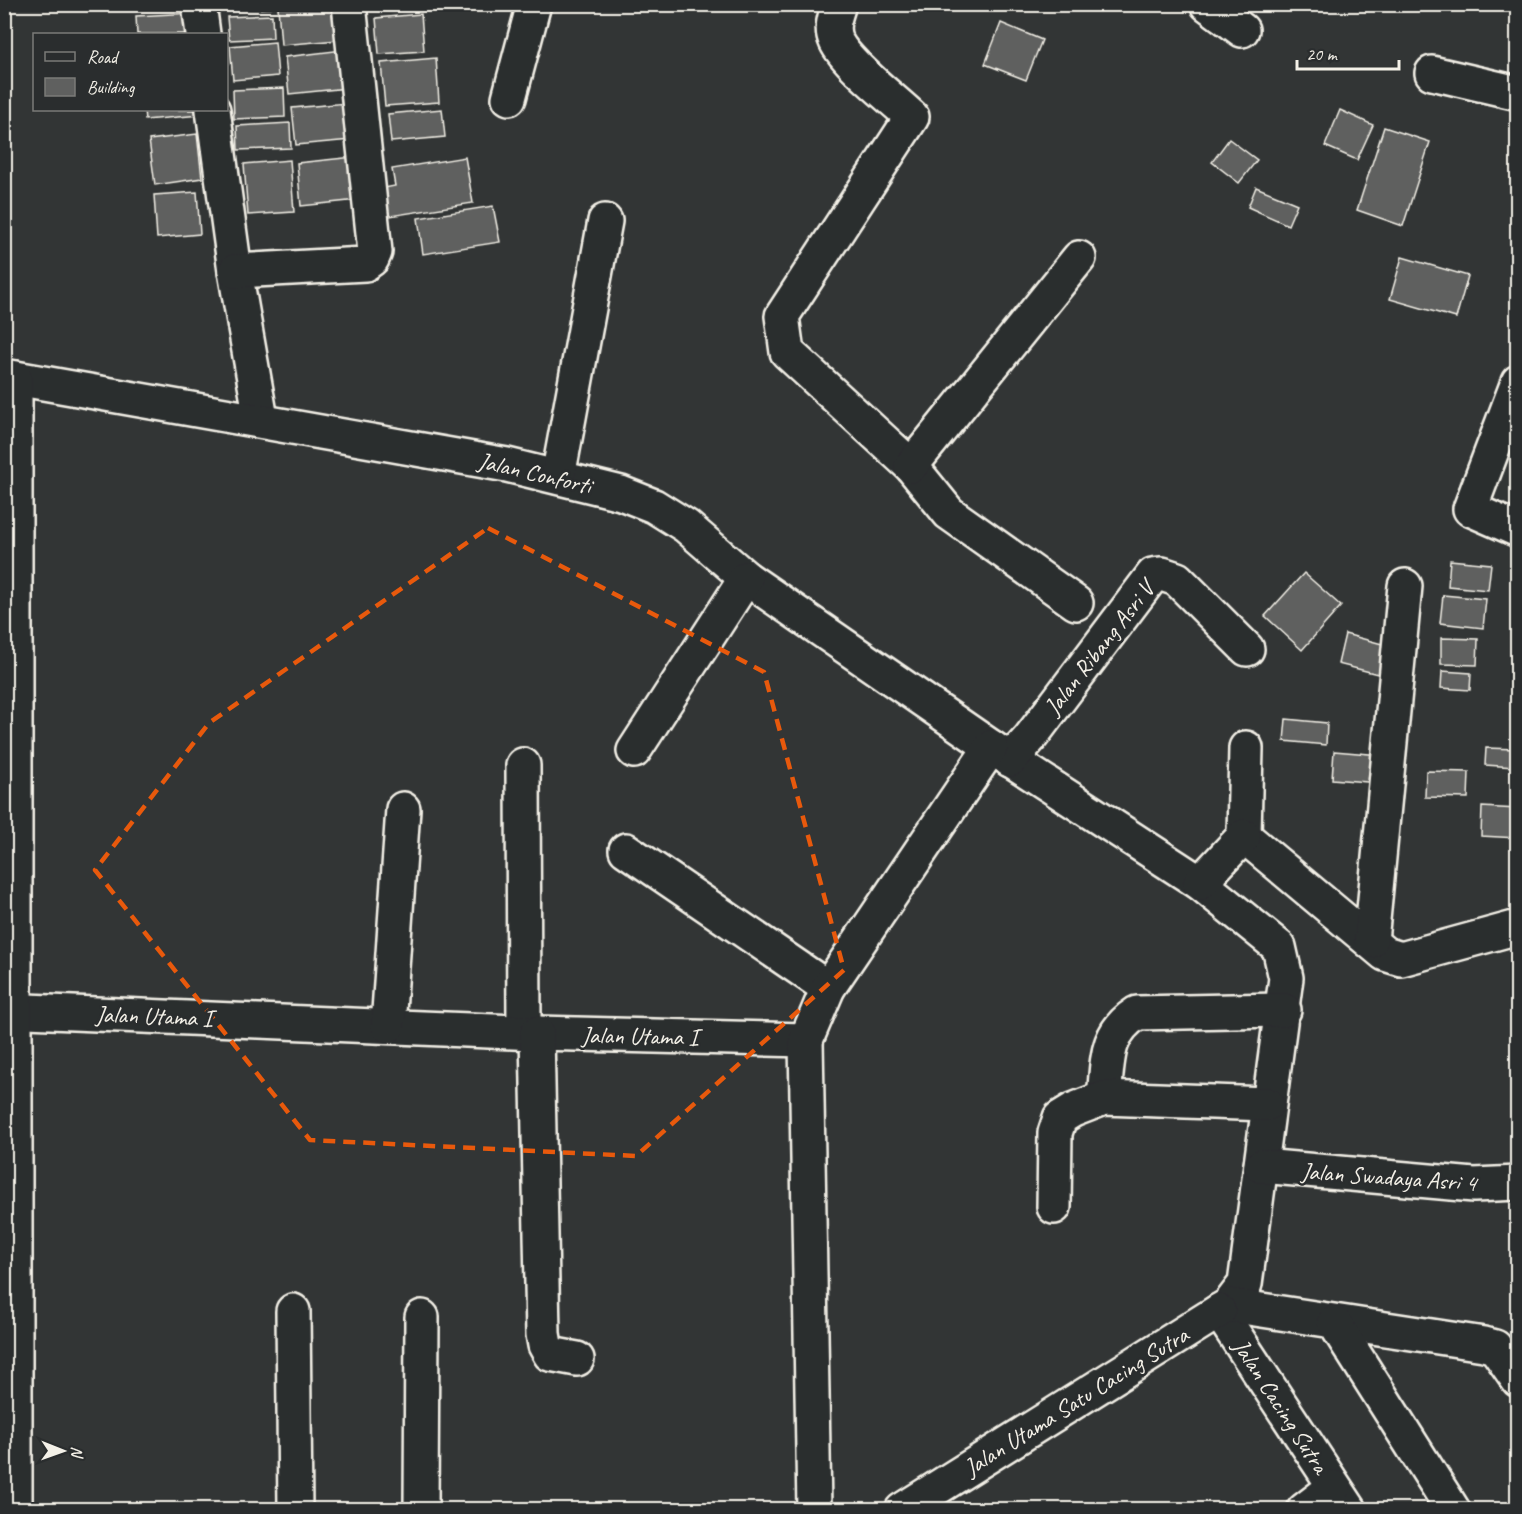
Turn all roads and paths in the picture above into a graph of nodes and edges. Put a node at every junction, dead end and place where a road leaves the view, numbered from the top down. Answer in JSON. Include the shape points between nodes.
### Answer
{"nodes":[{"id":1,"x":199,"y":4,"type":"edge"},
{"id":2,"x":349,"y":4,"type":"edge"},
{"id":3,"x":534,"y":4,"type":"edge"},
{"id":4,"x":839,"y":4,"type":"edge"},
{"id":5,"x":1207,"y":4,"type":"edge"},
{"id":6,"x":1242,"y":30,"type":"dead end"},
{"id":7,"x":203,"y":33,"type":"edge"},
{"id":8,"x":1432,"y":73,"type":"dead end"},
{"id":9,"x":1518,"y":93,"type":"edge"},
{"id":10,"x":509,"y":98,"type":"dead end"},
{"id":11,"x":213,"y":111,"type":"edge"},
{"id":12,"x":605,"y":221,"type":"dead end"},
{"id":13,"x":1079,"y":258,"type":"dead end"},
{"id":14,"x":235,"y":271,"type":"junction"},
{"id":15,"x":10,"y":377,"type":"edge"},
{"id":16,"x":1518,"y":382,"type":"edge"},
{"id":17,"x":261,"y":419,"type":"junction"},
{"id":18,"x":911,"y":466,"type":"junction"},
{"id":19,"x":558,"y":477,"type":"junction"},
{"id":20,"x":1518,"y":530,"type":"edge"},
{"id":21,"x":746,"y":578,"type":"junction"},
{"id":22,"x":1405,"y":586,"type":"dead end"},
{"id":23,"x":1076,"y":603,"type":"dead end"},
{"id":24,"x":10,"y":620,"type":"edge"},
{"id":25,"x":1247,"y":650,"type":"dead end"},
{"id":26,"x":1246,"y":748,"type":"dead end"},
{"id":27,"x":634,"y":751,"type":"dead end"},
{"id":28,"x":1001,"y":753,"type":"junction"},
{"id":29,"x":523,"y":765,"type":"dead end"},
{"id":30,"x":403,"y":809,"type":"dead end"},
{"id":31,"x":1244,"y":836,"type":"junction"},
{"id":32,"x":626,"y":850,"type":"dead end"},
{"id":33,"x":1200,"y":883,"type":"junction"},
{"id":34,"x":1518,"y":927,"type":"edge"},
{"id":35,"x":1371,"y":940,"type":"junction"},
{"id":36,"x":828,"y":988,"type":"junction"},
{"id":37,"x":1284,"y":1010,"type":"junction"},
{"id":38,"x":11,"y":1014,"type":"edge"},
{"id":39,"x":388,"y":1026,"type":"junction"},
{"id":40,"x":530,"y":1033,"type":"junction"},
{"id":41,"x":806,"y":1040,"type":"junction"},
{"id":42,"x":1104,"y":1098,"type":"junction"},
{"id":43,"x":1268,"y":1104,"type":"junction"},
{"id":44,"x":1261,"y":1166,"type":"junction"},
{"id":45,"x":1518,"y":1183,"type":"edge"},
{"id":46,"x":1054,"y":1208,"type":"dead end"},
{"id":47,"x":1224,"y":1308,"type":"junction"},
{"id":48,"x":293,"y":1311,"type":"dead end"},
{"id":49,"x":422,"y":1317,"type":"dead end"},
{"id":50,"x":1334,"y":1322,"type":"junction"},
{"id":51,"x":577,"y":1359,"type":"dead end"},
{"id":52,"x":1518,"y":1380,"type":"edge"},
{"id":53,"x":1342,"y":1498,"type":"edge"},
{"id":54,"x":15,"y":1509,"type":"edge"},
{"id":55,"x":295,"y":1509,"type":"edge"},
{"id":56,"x":422,"y":1509,"type":"edge"},
{"id":57,"x":814,"y":1509,"type":"edge"},
{"id":58,"x":902,"y":1509,"type":"edge"},
{"id":59,"x":1304,"y":1509,"type":"edge"},
{"id":60,"x":1453,"y":1509,"type":"edge"}],
"edges":[{"from":1,"to":7,"type":"street"},
{"from":2,"to":14,"type":"street","via":[[375,252],[372,260],[365,264]]},
{"from":3,"to":10,"type":"street"},
{"from":4,"to":18,"type":"street","via":[[833,24],[836,40],[847,56],[912,117],[782,316],[783,333],[788,352]]},
{"from":5,"to":6,"type":"street"},
{"from":8,"to":9,"type":"street"},
{"from":11,"to":14,"type":"street"},
{"from":12,"to":19,"type":"street"},
{"from":13,"to":18,"type":"street"},
{"from":14,"to":17,"type":"street"},
{"from":15,"to":17,"type":"street","name":"Jalan Conforti"},
{"from":15,"to":24,"type":"street"},
{"from":16,"to":20,"type":"street","via":[[1470,509]]},
{"from":17,"to":19,"type":"street","name":"Jalan Conforti"},
{"from":18,"to":23,"type":"street","via":[[949,513]]},
{"from":19,"to":21,"type":"street","name":"Jalan Conforti","via":[[654,506],[686,525]]},
{"from":21,"to":27,"type":"street"},
{"from":21,"to":28,"type":"street","name":"Jalan Conforti"},
{"from":22,"to":35,"type":"street"},
{"from":24,"to":38,"type":"street"},
{"from":25,"to":28,"type":"street","name":"Jalan Ribang Asri V","via":[[1177,579],[1153,575],[1030,738]]},
{"from":26,"to":31,"type":"street"},
{"from":28,"to":33,"type":"street","name":"Jalan Conforti"},
{"from":28,"to":36,"type":"street"},
{"from":29,"to":40,"type":"street"},
{"from":30,"to":39,"type":"street"},
{"from":31,"to":33,"type":"street"},
{"from":31,"to":35,"type":"street"},
{"from":32,"to":36,"type":"street"},
{"from":33,"to":37,"type":"street","name":"Jalan Conforti","via":[[1279,947],[1286,978]]},
{"from":34,"to":35,"type":"street","via":[[1401,959],[1385,954]]},
{"from":36,"to":41,"type":"street"},
{"from":37,"to":42,"type":"street","via":[[1137,1013],[1122,1022],[1111,1039]]},
{"from":37,"to":43,"type":"street","name":"Jalan Conforti"},
{"from":38,"to":39,"type":"street","name":"Jalan Utama I"},
{"from":38,"to":54,"type":"street"},
{"from":39,"to":40,"type":"street","name":"Jalan Utama I"},
{"from":40,"to":41,"type":"street","name":"Jalan Utama I"},
{"from":40,"to":51,"type":"street","via":[[543,1334],[550,1354]]},
{"from":41,"to":57,"type":"street"},
{"from":42,"to":43,"type":"street"},
{"from":42,"to":46,"type":"street","via":[[1060,1118],[1054,1133]]},
{"from":43,"to":44,"type":"street","name":"Jalan Conforti"},
{"from":44,"to":45,"type":"street","name":"Jalan Swadaya Asri 4","via":[[1474,1185]]},
{"from":44,"to":47,"type":"street","name":"Jalan Conforti","via":[[1245,1284]]},
{"from":47,"to":50,"type":"street"},
{"from":47,"to":53,"type":"street","name":"Jalan Cacing Sutra"},
{"from":47,"to":58,"type":"street","name":"Jalan Utama Satu Cacing Sutra"},
{"from":48,"to":55,"type":"street"},
{"from":49,"to":56,"type":"street"},
{"from":50,"to":52,"type":"street","via":[[1495,1347]]},
{"from":50,"to":60,"type":"street"},
{"from":53,"to":59,"type":"street"}]}
